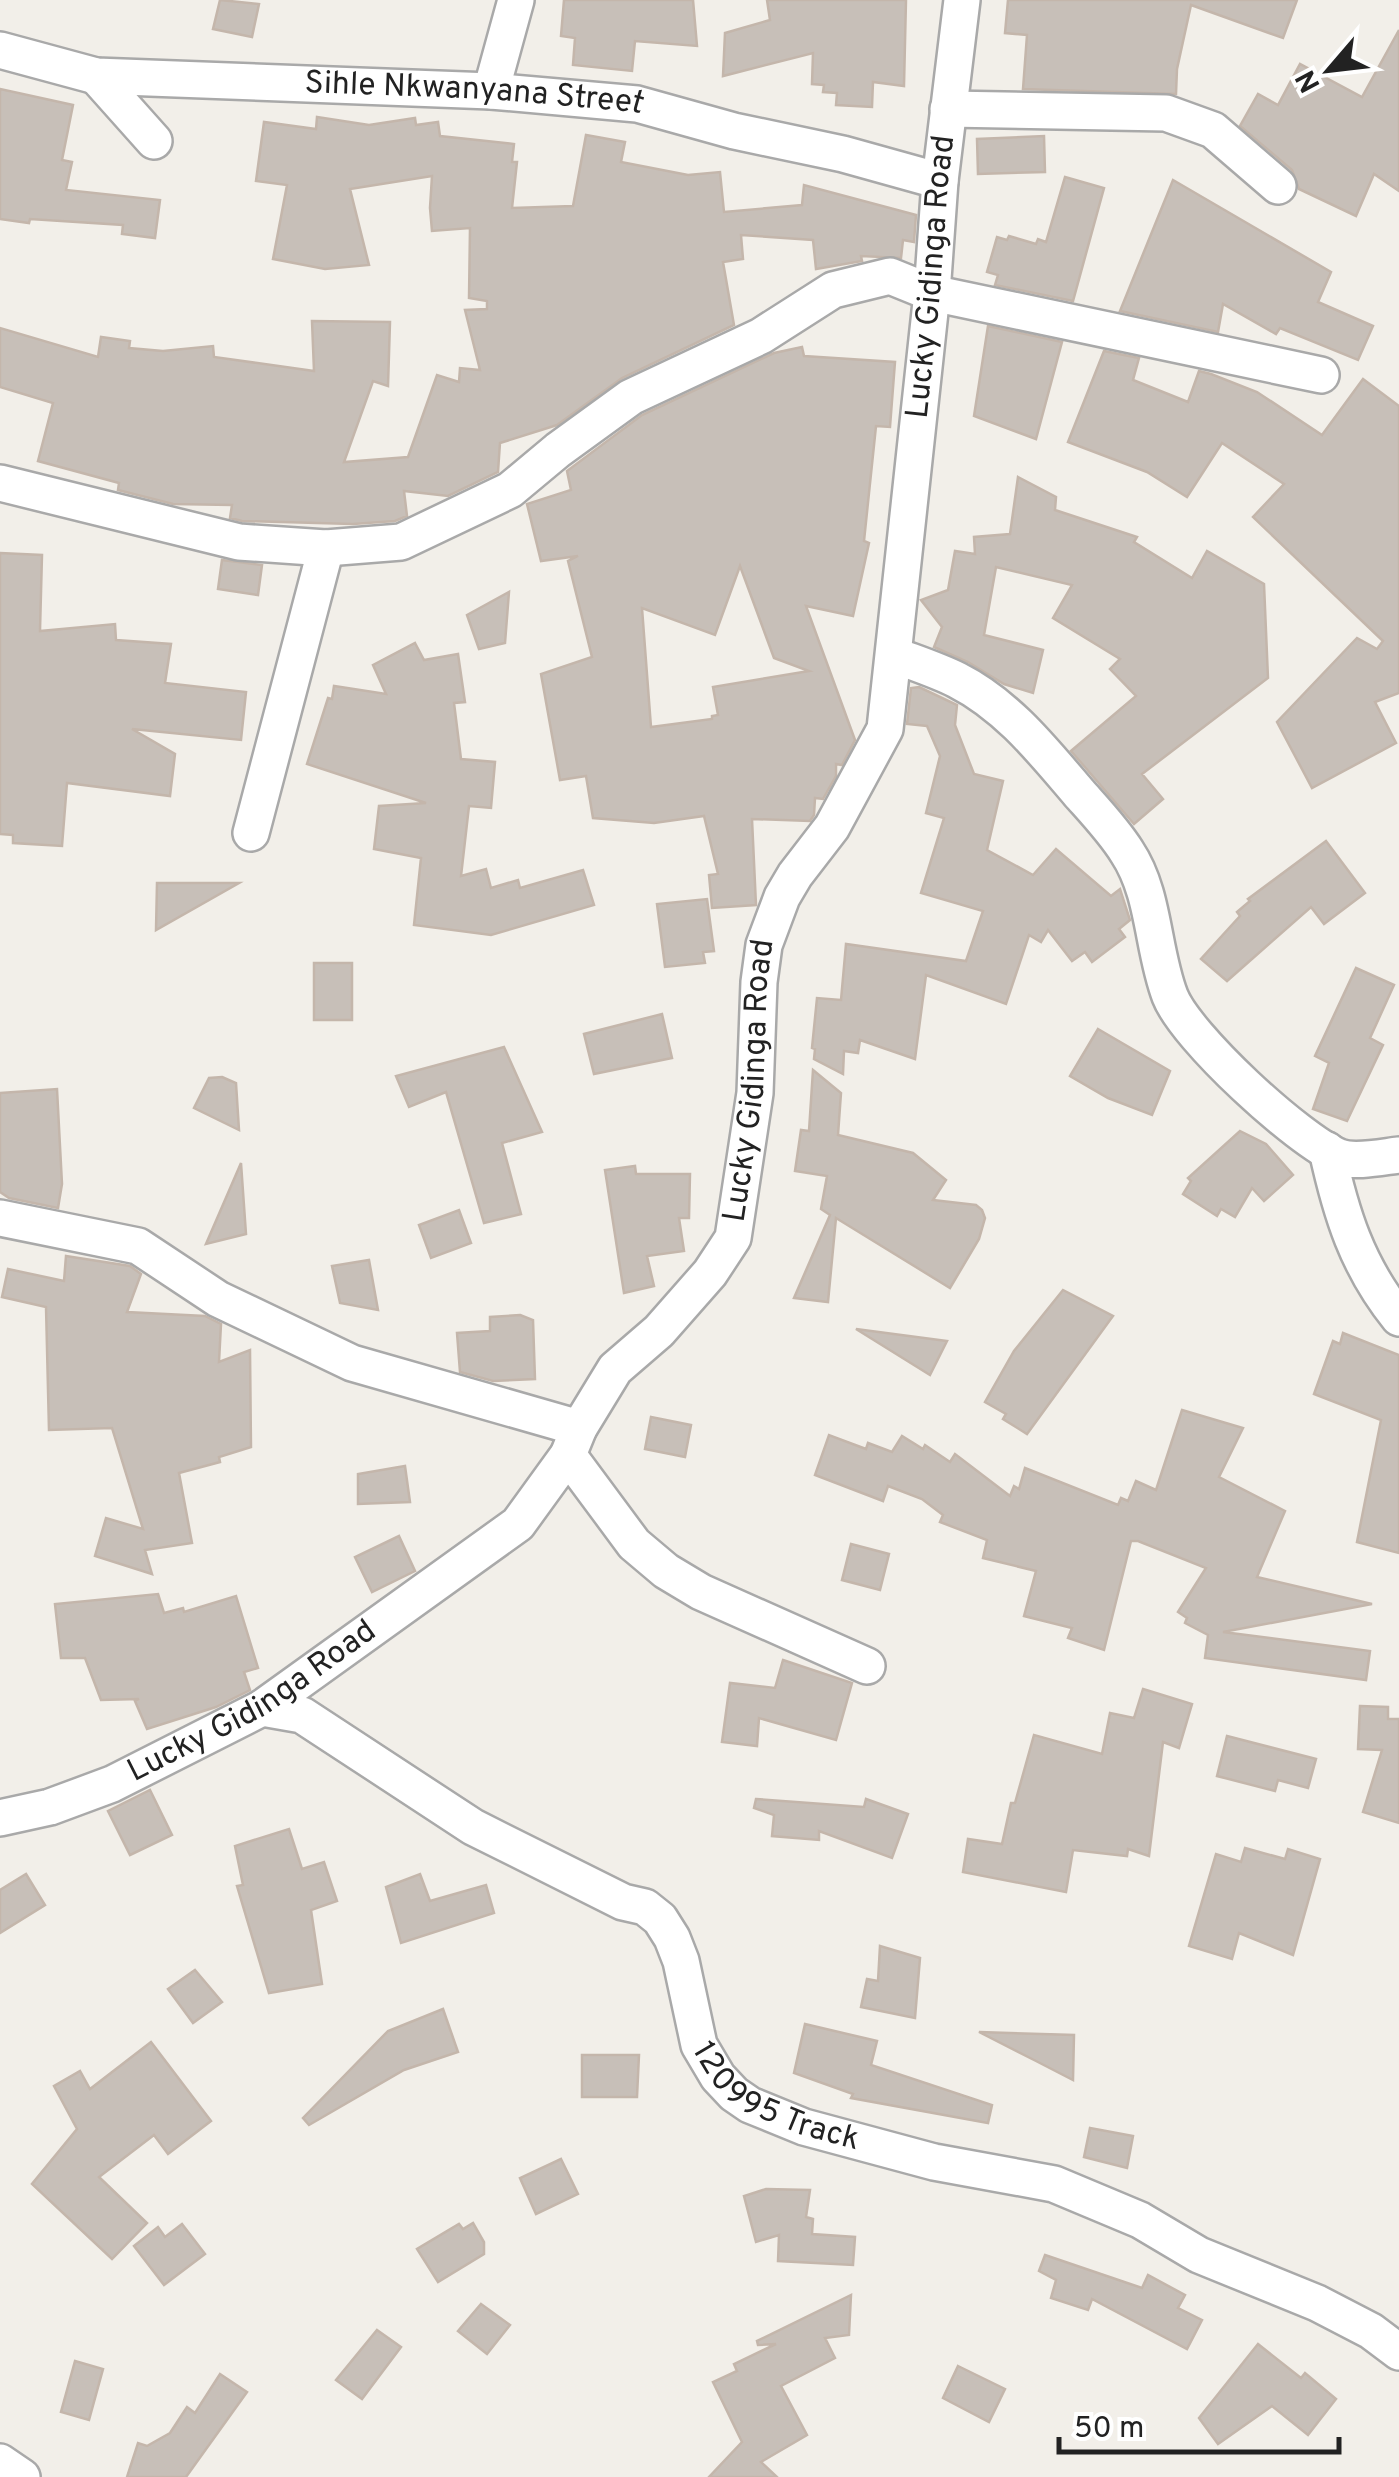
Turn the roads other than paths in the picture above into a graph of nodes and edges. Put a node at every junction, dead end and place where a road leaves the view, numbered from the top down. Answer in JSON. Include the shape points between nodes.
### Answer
{"nodes":[{"id":1,"x":516,"y":0,"type":"edge"},
{"id":2,"x":962,"y":0,"type":"edge"},
{"id":3,"x":0,"y":50,"type":"edge"},
{"id":4,"x":96,"y":76,"type":"junction"},
{"id":5,"x":491,"y":90,"type":"junction"},
{"id":6,"x":948,"y":109,"type":"junction"},
{"id":7,"x":154,"y":141,"type":"dead end"},
{"id":8,"x":940,"y":182,"type":"junction"},
{"id":9,"x":1278,"y":186,"type":"dead end"},
{"id":10,"x":932,"y":293,"type":"junction"},
{"id":11,"x":1320,"y":376,"type":"dead end"},
{"id":12,"x":0,"y":484,"type":"edge"},
{"id":13,"x":326,"y":548,"type":"junction"},
{"id":14,"x":894,"y":655,"type":"junction"},
{"id":15,"x":251,"y":833,"type":"dead end"},
{"id":16,"x":1327,"y":1150,"type":"junction"},
{"id":17,"x":1399,"y":1155,"type":"edge"},
{"id":18,"x":0,"y":1218,"type":"edge"},
{"id":19,"x":1399,"y":1318,"type":"edge"},
{"id":20,"x":573,"y":1442,"type":"junction"},
{"id":21,"x":867,"y":1666,"type":"dead end"},
{"id":22,"x":262,"y":1708,"type":"junction"},
{"id":23,"x":0,"y":1818,"type":"edge"},
{"id":24,"x":1399,"y":2352,"type":"edge"},
{"id":25,"x":0,"y":2462,"type":"edge"},
{"id":26,"x":22,"y":2477,"type":"edge"}],
"edges":[{"from":1,"to":5,"type":"street"},
{"from":2,"to":6,"type":"street","name":"Lucky Gidinga Road"},
{"from":3,"to":4,"type":"street","name":"Sihle Nkwanyana Street"},
{"from":4,"to":5,"type":"street","name":"Sihle Nkwanyana Street"},
{"from":4,"to":7,"type":"street"},
{"from":5,"to":8,"type":"street","name":"Sihle Nkwanyana Street","via":[[636,104]]},
{"from":6,"to":8,"type":"street","name":"Lucky Gidinga Road"},
{"from":6,"to":9,"type":"street","via":[[1166,113],[1213,130]]},
{"from":8,"to":10,"type":"street","name":"Lucky Gidinga Road"},
{"from":10,"to":11,"type":"street"},
{"from":10,"to":13,"type":"street","via":[[890,276],[833,290],[762,336],[630,398],[510,490],[467,514],[400,542]]},
{"from":10,"to":14,"type":"street","name":"Lucky Gidinga Road"},
{"from":12,"to":13,"type":"street","via":[[239,542]]},
{"from":13,"to":15,"type":"street"},
{"from":14,"to":16,"type":"street","via":[[957,680],[1028,733],[1127,852],[1144,884],[1172,1001],[1192,1029],[1271,1107]]},
{"from":14,"to":20,"type":"street","name":"Lucky Gidinga Road","via":[[884,729],[832,827],[782,897],[764,945],[755,1092],[733,1238],[659,1330],[615,1369]]},
{"from":16,"to":17,"type":"street","via":[[1343,1159]]},
{"from":16,"to":19,"type":"street","via":[[1340,1212]]},
{"from":18,"to":20,"type":"street","via":[[138,1246],[218,1299],[352,1362]]},
{"from":20,"to":21,"type":"street","via":[[634,1544],[666,1572]]},
{"from":20,"to":22,"type":"street","name":"Lucky Gidinga Road","via":[[518,1524]]},
{"from":22,"to":23,"type":"street","name":"Lucky Gidinga Road","via":[[112,1784]]},
{"from":22,"to":24,"type":"street","name":"120995 Track","via":[[302,1715],[473,1827],[660,1919],[681,1961],[699,2045],[718,2077],[750,2105],[790,2123],[934,2162],[1054,2184],[1318,2304]]},
{"from":25,"to":26,"type":"street"}]}
